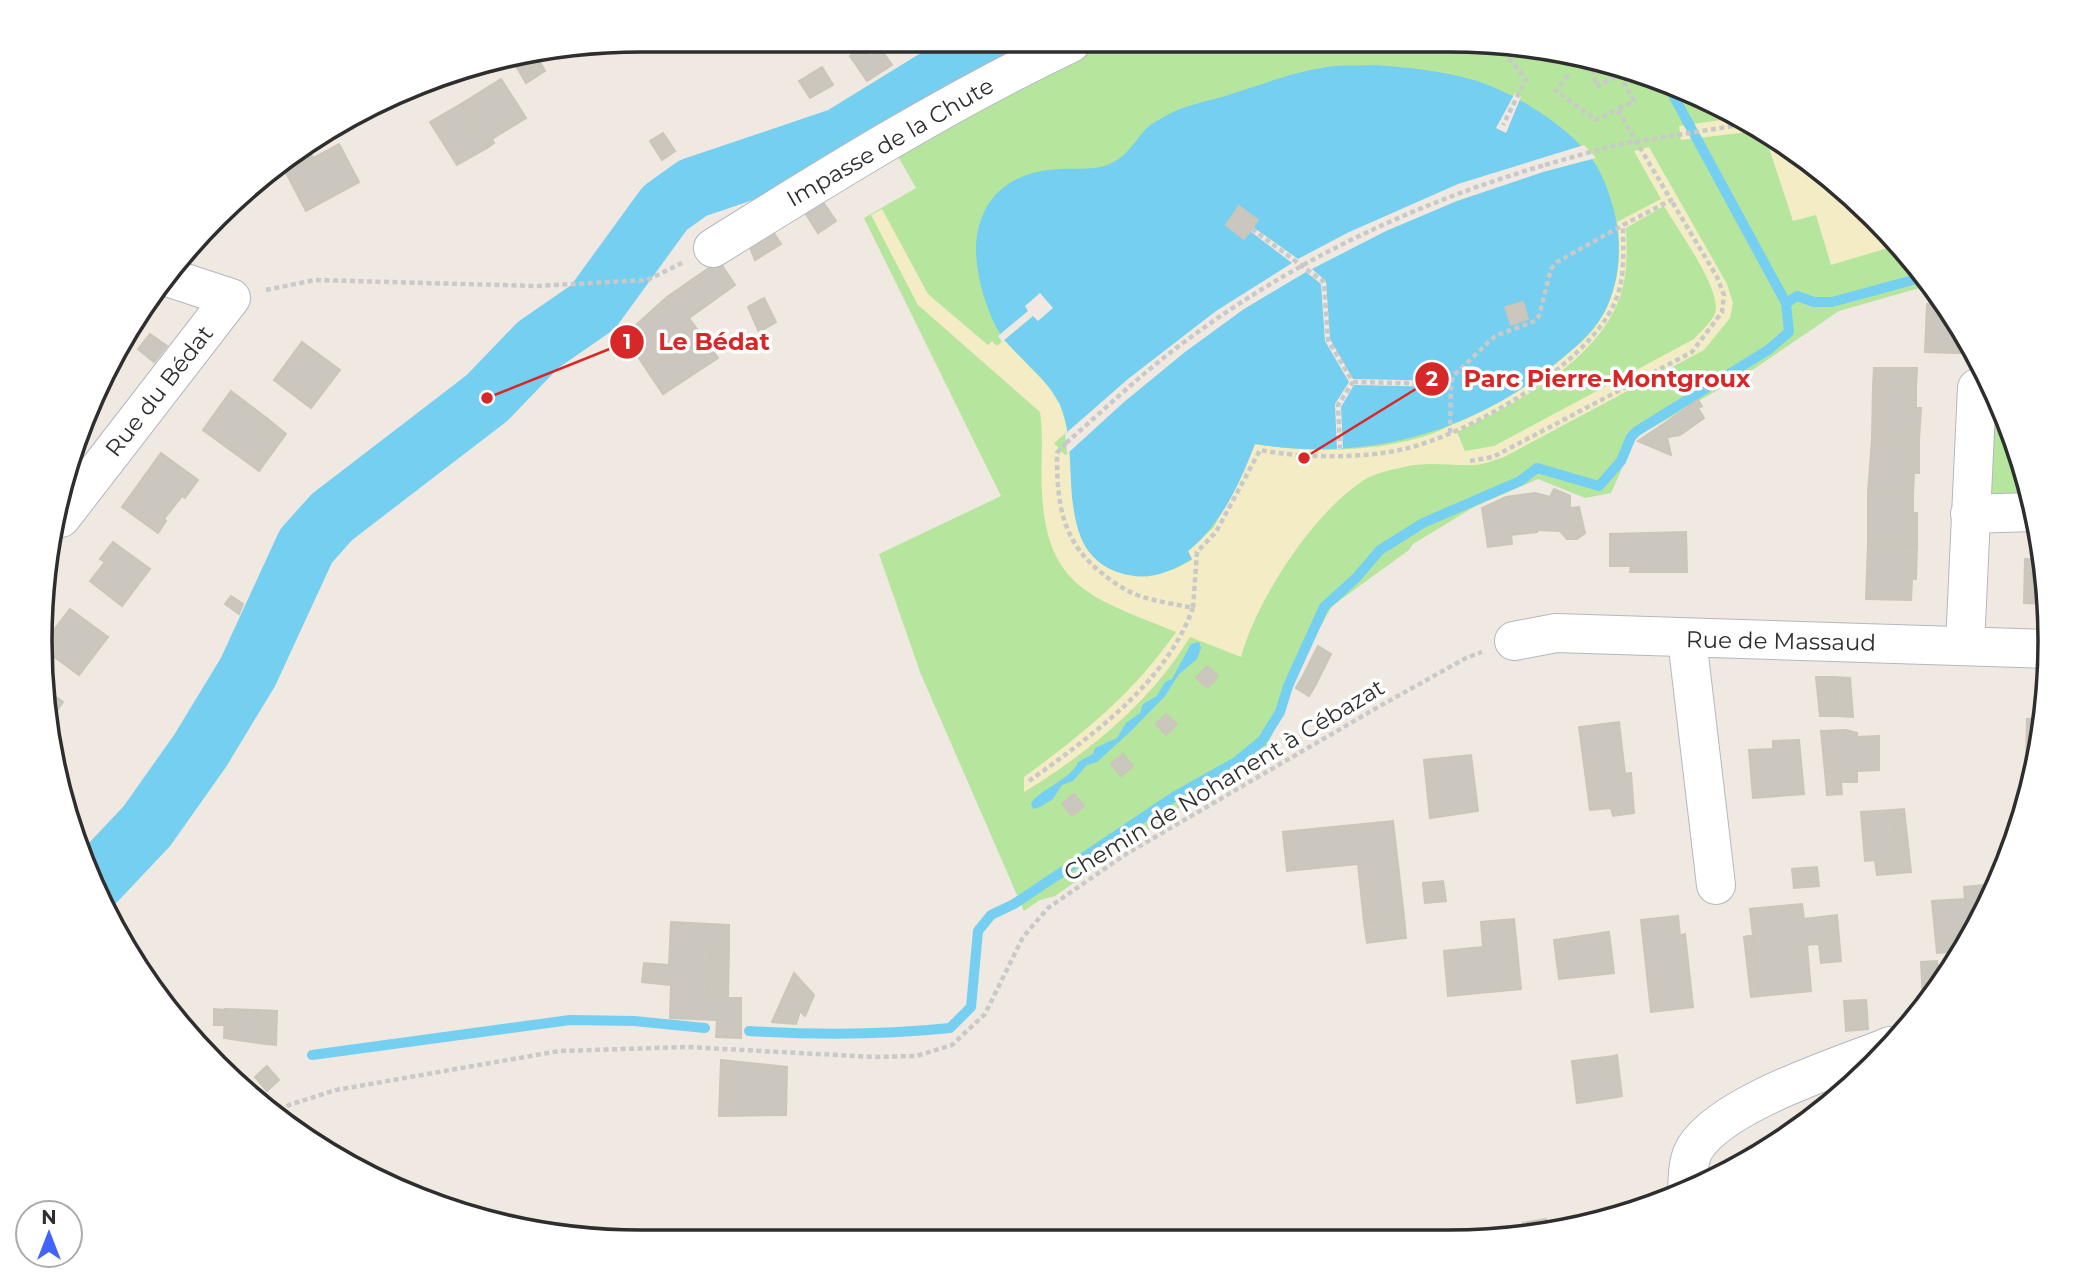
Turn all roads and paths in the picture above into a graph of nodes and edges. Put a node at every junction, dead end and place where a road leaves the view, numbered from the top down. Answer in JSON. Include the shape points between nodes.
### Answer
{"nodes":[{"id":1,"x":1052,"y":52,"type":"edge"},
{"id":2,"x":1508,"y":56,"type":"edge"},
{"id":3,"x":1593,"y":71,"type":"edge"},
{"id":4,"x":1568,"y":75,"type":"dead end"},
{"id":5,"x":1616,"y":77,"type":"edge"},
{"id":6,"x":1622,"y":79,"type":"edge"},
{"id":7,"x":1617,"y":109,"type":"junction"},
{"id":8,"x":1503,"y":125,"type":"dead end"},
{"id":9,"x":1734,"y":126,"type":"edge"},
{"id":10,"x":1635,"y":142,"type":"junction"},
{"id":11,"x":1671,"y":200,"type":"junction"},
{"id":12,"x":1623,"y":225,"type":"junction"},
{"id":13,"x":1252,"y":229,"type":"dead end"},
{"id":14,"x":713,"y":248,"type":"dead end"},
{"id":15,"x":1302,"y":265,"type":"junction"},
{"id":16,"x":176,"y":280,"type":"edge"},
{"id":17,"x":647,"y":280,"type":"dead end"},
{"id":18,"x":231,"y":298,"type":"junction"},
{"id":19,"x":1353,"y":382,"type":"junction"},
{"id":20,"x":1446,"y":384,"type":"dead end"},
{"id":21,"x":1981,"y":387,"type":"edge"},
{"id":22,"x":1450,"y":433,"type":"junction"},
{"id":23,"x":1340,"y":448,"type":"dead end"},
{"id":24,"x":1470,"y":461,"type":"dead end"},
{"id":25,"x":68,"y":508,"type":"edge"},
{"id":26,"x":2024,"y":512,"type":"edge"},
{"id":27,"x":1970,"y":514,"type":"junction"},
{"id":28,"x":1193,"y":608,"type":"junction"},
{"id":29,"x":1687,"y":639,"type":"junction"},
{"id":30,"x":1514,"y":641,"type":"joint"},
{"id":31,"x":1965,"y":645,"type":"junction"},
{"id":32,"x":2038,"y":649,"type":"edge"},
{"id":33,"x":1029,"y":781,"type":"dead end"},
{"id":34,"x":1716,"y":885,"type":"dead end"},
{"id":35,"x":1869,"y":1054,"type":"edge"},
{"id":36,"x":283,"y":1109,"type":"edge"},
{"id":37,"x":1687,"y":1180,"type":"edge"}],
"edges":[{"from":1,"to":14,"type":"street","name":"Impasse de la Chute","via":[[845,166]]},
{"from":2,"to":8,"type":"path","via":[[1526,79]]},
{"from":3,"to":5,"type":"path","via":[[1596,86]]},
{"from":4,"to":7,"type":"path","via":[[1556,91],[1596,120]]},
{"from":6,"to":7,"type":"path","via":[[1634,101]]},
{"from":7,"to":10,"type":"path"},
{"from":9,"to":10,"type":"path"},
{"from":10,"to":11,"type":"path"},
{"from":10,"to":15,"type":"path","bridge":true,"via":[[1590,151],[1452,195],[1358,235]]},
{"from":11,"to":12,"type":"path"},
{"from":11,"to":24,"type":"path","via":[[1724,295],[1715,323],[1692,352],[1493,457]]},
{"from":12,"to":22,"type":"path","via":[[1621,283],[1616,301],[1592,337],[1534,387]]},
{"from":12,"to":22,"type":"path","via":[[1557,262],[1535,321],[1495,336],[1453,376]]},
{"from":13,"to":15,"type":"path"},
{"from":15,"to":19,"type":"path","via":[[1324,282],[1328,340]]},
{"from":15,"to":28,"type":"path","bridge":true,"via":[[1183,343],[1057,453],[1064,523],[1084,559],[1117,585],[1140,596]]},
{"from":16,"to":18,"type":"street"},
{"from":17,"to":18,"type":"path","via":[[537,286],[315,280]]},
{"from":18,"to":25,"type":"street","name":"Rue du Bédat"},
{"from":19,"to":20,"type":"path"},
{"from":19,"to":23,"type":"path","via":[[1338,405]]},
{"from":21,"to":27,"type":"street","via":[[1977,387]]},
{"from":22,"to":28,"type":"path","via":[[1404,449],[1343,456],[1290,456],[1260,450],[1216,532],[1197,552]]},
{"from":26,"to":27,"type":"street"},
{"from":27,"to":31,"type":"street"},
{"from":28,"to":33,"type":"path","via":[[1175,648],[1133,696],[1109,721]]},
{"from":29,"to":30,"type":"street","name":"Rue de Massaud","via":[[1556,634]]},
{"from":29,"to":31,"type":"street","name":"Rue de Massaud"},
{"from":29,"to":34,"type":"street"},
{"from":30,"to":36,"type":"path","name":"Chemin de Nohanent à Cébazat","via":[[1466,658],[1378,707],[1126,854],[1048,908],[1023,937],[985,1014],[952,1045],[916,1056],[874,1057],[687,1047],[559,1051],[336,1090]]},
{"from":31,"to":32,"type":"street","name":"Rue de Massaud"},
{"from":35,"to":37,"type":"street","via":[[1736,1112],[1708,1132],[1694,1150]]}]}
